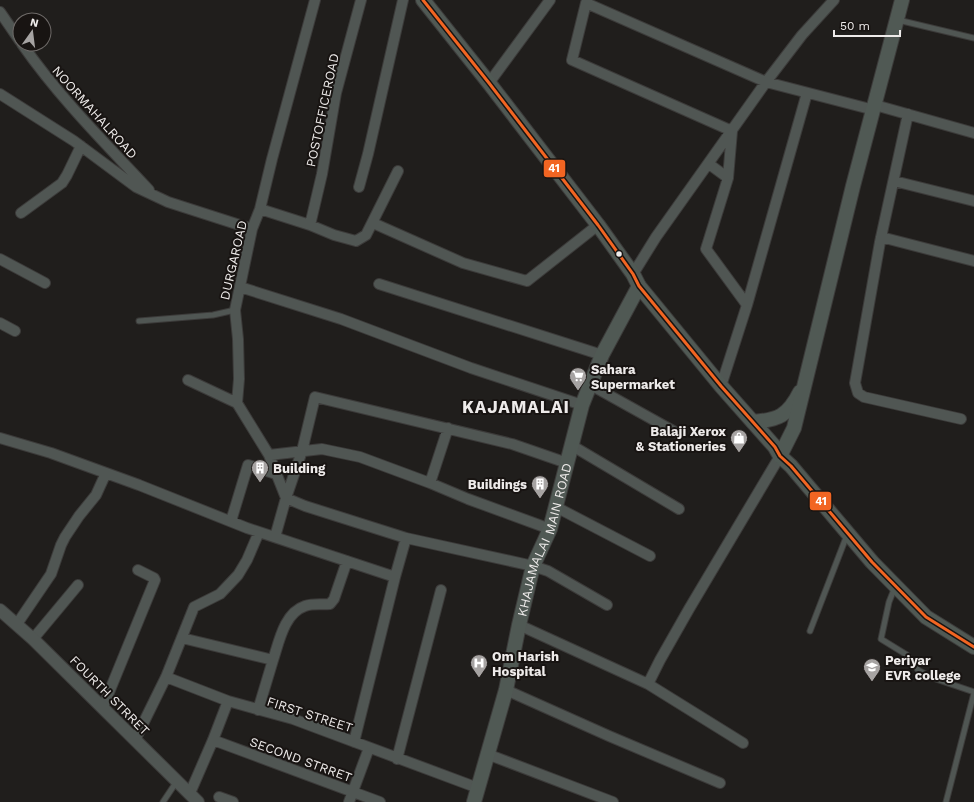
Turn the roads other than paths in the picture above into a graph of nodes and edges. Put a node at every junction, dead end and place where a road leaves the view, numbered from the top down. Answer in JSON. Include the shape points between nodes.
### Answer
{"nodes":[{"id":1,"x":315,"y":0,"type":"edge"},
{"id":2,"x":361,"y":0,"type":"edge"},
{"id":3,"x":402,"y":0,"type":"edge"},
{"id":4,"x":423,"y":0,"type":"edge"},
{"id":5,"x":550,"y":0,"type":"edge"},
{"id":6,"x":834,"y":0,"type":"edge"},
{"id":7,"x":902,"y":0,"type":"edge"},
{"id":8,"x":0,"y":12,"type":"edge"},
{"id":9,"x":897,"y":20,"type":"junction"},
{"id":10,"x":12,"y":29,"type":"edge"},
{"id":11,"x":974,"y":38,"type":"edge"},
{"id":12,"x":28,"y":52,"type":"edge"},
{"id":13,"x":766,"y":82,"type":"junction"},
{"id":14,"x":489,"y":83,"type":"junction"},
{"id":15,"x":807,"y":93,"type":"junction"},
{"id":16,"x":0,"y":94,"type":"edge"},
{"id":17,"x":874,"y":108,"type":"junction"},
{"id":18,"x":908,"y":114,"type":"junction"},
{"id":19,"x":732,"y":131,"type":"junction"},
{"id":20,"x":974,"y":133,"type":"edge"},
{"id":21,"x":80,"y":146,"type":"junction"},
{"id":22,"x":709,"y":164,"type":"junction"},
{"id":23,"x":398,"y":170,"type":"dead end"},
{"id":24,"x":728,"y":178,"type":"junction"},
{"id":25,"x":894,"y":181,"type":"junction"},
{"id":26,"x":360,"y":187,"type":"dead end"},
{"id":27,"x":152,"y":194,"type":"junction"},
{"id":28,"x":974,"y":202,"type":"edge"},
{"id":29,"x":260,"y":209,"type":"junction"},
{"id":30,"x":21,"y":213,"type":"dead end"},
{"id":31,"x":372,"y":223,"type":"junction"},
{"id":32,"x":310,"y":225,"type":"junction"},
{"id":33,"x":598,"y":225,"type":"junction"},
{"id":34,"x":252,"y":229,"type":"junction"},
{"id":35,"x":881,"y":237,"type":"junction"},
{"id":36,"x":0,"y":259,"type":"edge"},
{"id":37,"x":974,"y":261,"type":"edge"},
{"id":38,"x":636,"y":280,"type":"junction"},
{"id":39,"x":45,"y":283,"type":"dead end"},
{"id":40,"x":379,"y":284,"type":"dead end"},
{"id":41,"x":240,"y":287,"type":"junction"},
{"id":42,"x":747,"y":305,"type":"junction"},
{"id":43,"x":235,"y":310,"type":"junction"},
{"id":44,"x":139,"y":321,"type":"dead end"},
{"id":45,"x":0,"y":323,"type":"edge"},
{"id":46,"x":15,"y":331,"type":"dead end"},
{"id":47,"x":602,"y":355,"type":"junction"},
{"id":48,"x":188,"y":380,"type":"dead end"},
{"id":49,"x":805,"y":381,"type":"junction"},
{"id":50,"x":589,"y":384,"type":"junction"},
{"id":51,"x":721,"y":386,"type":"junction"},
{"id":52,"x":237,"y":403,"type":"junction"},
{"id":53,"x":582,"y":405,"type":"junction"},
{"id":54,"x":961,"y":419,"type":"dead end"},
{"id":55,"x":753,"y":422,"type":"junction"},
{"id":56,"x":448,"y":428,"type":"junction"},
{"id":57,"x":678,"y":433,"type":"dead end"},
{"id":58,"x":0,"y":438,"type":"edge"},
{"id":59,"x":571,"y":444,"type":"junction"},
{"id":60,"x":302,"y":451,"type":"junction"},
{"id":61,"x":269,"y":455,"type":"junction"},
{"id":62,"x":780,"y":456,"type":"junction"},
{"id":63,"x":567,"y":463,"type":"junction"},
{"id":64,"x":106,"y":473,"type":"junction"},
{"id":65,"x":276,"y":474,"type":"junction"},
{"id":66,"x":430,"y":483,"type":"junction"},
{"id":67,"x":286,"y":498,"type":"junction"},
{"id":68,"x":556,"y":507,"type":"junction"},
{"id":69,"x":679,"y":509,"type":"dead end"},
{"id":70,"x":231,"y":521,"type":"junction"},
{"id":71,"x":550,"y":528,"type":"junction"},
{"id":72,"x":259,"y":532,"type":"junction"},
{"id":73,"x":848,"y":534,"type":"junction"},
{"id":74,"x":275,"y":537,"type":"junction"},
{"id":75,"x":406,"y":538,"type":"junction"},
{"id":76,"x":650,"y":556,"type":"dead end"},
{"id":77,"x":347,"y":561,"type":"junction"},
{"id":78,"x":533,"y":566,"type":"junction"},
{"id":79,"x":138,"y":570,"type":"dead end"},
{"id":80,"x":395,"y":577,"type":"junction"},
{"id":81,"x":78,"y":585,"type":"dead end"},
{"id":82,"x":895,"y":586,"type":"junction"},
{"id":83,"x":441,"y":590,"type":"dead end"},
{"id":84,"x":607,"y":605,"type":"dead end"},
{"id":85,"x":0,"y":610,"type":"edge"},
{"id":86,"x":17,"y":624,"type":"junction"},
{"id":87,"x":519,"y":625,"type":"junction"},
{"id":88,"x":810,"y":631,"type":"dead end"},
{"id":89,"x":182,"y":638,"type":"junction"},
{"id":90,"x":34,"y":640,"type":"junction"},
{"id":91,"x":974,"y":647,"type":"edge"},
{"id":92,"x":273,"y":660,"type":"junction"},
{"id":93,"x":166,"y":677,"type":"junction"},
{"id":94,"x":648,"y":684,"type":"junction"},
{"id":95,"x":506,"y":690,"type":"junction"},
{"id":96,"x":974,"y":693,"type":"edge"},
{"id":97,"x":228,"y":701,"type":"junction"},
{"id":98,"x":102,"y":708,"type":"junction"},
{"id":99,"x":258,"y":710,"type":"junction"},
{"id":100,"x":135,"y":740,"type":"junction"},
{"id":101,"x":213,"y":740,"type":"junction"},
{"id":102,"x":354,"y":742,"type":"junction"},
{"id":103,"x":743,"y":743,"type":"dead end"},
{"id":104,"x":369,"y":748,"type":"junction"},
{"id":105,"x":487,"y":754,"type":"junction"},
{"id":106,"x":397,"y":758,"type":"junction"},
{"id":107,"x":177,"y":781,"type":"junction"},
{"id":108,"x":720,"y":783,"type":"dead end"},
{"id":109,"x":478,"y":788,"type":"junction"},
{"id":110,"x":353,"y":792,"type":"junction"},
{"id":111,"x":219,"y":797,"type":"dead end"},
{"id":112,"x":194,"y":798,"type":"edge"},
{"id":113,"x":163,"y":802,"type":"edge"},
{"id":114,"x":233,"y":802,"type":"edge"},
{"id":115,"x":349,"y":802,"type":"edge"},
{"id":116,"x":380,"y":802,"type":"edge"},
{"id":117,"x":474,"y":802,"type":"edge"},
{"id":118,"x":613,"y":802,"type":"edge"},
{"id":119,"x":946,"y":802,"type":"edge"}],
"edges":[{"from":1,"to":29,"type":"street","name":"DURGAROAD"},
{"from":2,"to":32,"type":"street","name":"POSTOFFICEROAD","via":[[336,93]]},
{"from":3,"to":26,"type":"street"},
{"from":4,"to":14,"type":"main road"},
{"from":5,"to":14,"type":"street"},
{"from":6,"to":13,"type":"street","via":[[802,35]]},
{"from":7,"to":9,"type":"main road"},
{"from":8,"to":10,"type":"street"},
{"from":9,"to":11,"type":"lane"},
{"from":9,"to":17,"type":"main road"},
{"from":12,"to":27,"type":"street","name":"NOORMAHALROAD","via":[[86,124]]},
{"from":13,"to":15,"type":"street"},
{"from":13,"to":19,"type":"street"},
{"from":13,"to":19,"type":"street","via":[[586,3],[572,60]]},
{"from":14,"to":33,"type":"main road"},
{"from":15,"to":17,"type":"street"},
{"from":15,"to":42,"type":"street"},
{"from":16,"to":21,"type":"street"},
{"from":17,"to":18,"type":"street"},
{"from":17,"to":49,"type":"main road"},
{"from":18,"to":20,"type":"street"},
{"from":18,"to":25,"type":"street"},
{"from":19,"to":22,"type":"street"},
{"from":19,"to":24,"type":"street"},
{"from":21,"to":27,"type":"street","via":[[136,187]]},
{"from":21,"to":30,"type":"street","via":[[62,183]]},
{"from":22,"to":24,"type":"street"},
{"from":22,"to":38,"type":"street","via":[[656,238]]},
{"from":23,"to":31,"type":"street"},
{"from":24,"to":42,"type":"street","via":[[706,249]]},
{"from":25,"to":28,"type":"street"},
{"from":25,"to":35,"type":"street"},
{"from":27,"to":34,"type":"street","via":[[168,202]]},
{"from":29,"to":32,"type":"street"},
{"from":29,"to":34,"type":"street","name":"DURGAROAD"},
{"from":31,"to":32,"type":"street","via":[[366,235],[356,241]]},
{"from":31,"to":33,"type":"street","via":[[463,263],[527,281]]},
{"from":33,"to":38,"type":"main road"},
{"from":34,"to":41,"type":"street","name":"DURGAROAD"},
{"from":35,"to":37,"type":"street"},
{"from":35,"to":54,"type":"street","via":[[855,383],[858,393],[864,397]]},
{"from":36,"to":39,"type":"street"},
{"from":38,"to":47,"type":"main road","name":"KHAJAMALAI MAIN ROAD"},
{"from":38,"to":51,"type":"main road"},
{"from":40,"to":47,"type":"street"},
{"from":41,"to":43,"type":"street","name":"DURGAROAD"},
{"from":41,"to":53,"type":"street","via":[[341,319],[471,368]]},
{"from":42,"to":51,"type":"street"},
{"from":43,"to":44,"type":"lane","via":[[213,315]]},
{"from":43,"to":52,"type":"street","name":"DURGAROAD","via":[[239,379]]},
{"from":45,"to":46,"type":"street"},
{"from":47,"to":50,"type":"main road","name":"KHAJAMALAI MAIN ROAD"},
{"from":48,"to":52,"type":"street"},
{"from":49,"to":55,"type":"main road","via":[[795,401],[782,416],[769,421]]},
{"from":49,"to":62,"type":"main road","via":[[794,428]]},
{"from":50,"to":53,"type":"main road","name":"KHAJAMALAI MAIN ROAD"},
{"from":50,"to":57,"type":"street"},
{"from":51,"to":55,"type":"main road"},
{"from":52,"to":61,"type":"street"},
{"from":53,"to":59,"type":"main road","name":"KHAJAMALAI MAIN ROAD"},
{"from":55,"to":62,"type":"main road"},
{"from":56,"to":60,"type":"street","via":[[315,397]]},
{"from":56,"to":63,"type":"street","via":[[512,444]]},
{"from":56,"to":66,"type":"street"},
{"from":58,"to":64,"type":"street"},
{"from":59,"to":63,"type":"main road","name":"KHAJAMALAI MAIN ROAD"},
{"from":59,"to":69,"type":"street"},
{"from":60,"to":61,"type":"street"},
{"from":60,"to":66,"type":"street","via":[[322,449],[360,458]]},
{"from":60,"to":67,"type":"street"},
{"from":61,"to":65,"type":"street"},
{"from":62,"to":73,"type":"main road"},
{"from":62,"to":94,"type":"street","via":[[689,609]]},
{"from":63,"to":68,"type":"main road","name":"KHAJAMALAI MAIN ROAD"},
{"from":64,"to":70,"type":"street"},
{"from":64,"to":86,"type":"street","via":[[96,495],[60,545],[51,574]]},
{"from":65,"to":67,"type":"street"},
{"from":65,"to":70,"type":"street","via":[[248,465]]},
{"from":66,"to":71,"type":"street"},
{"from":67,"to":74,"type":"street"},
{"from":67,"to":75,"type":"street"},
{"from":68,"to":71,"type":"main road","name":"KHAJAMALAI MAIN ROAD"},
{"from":68,"to":76,"type":"street"},
{"from":70,"to":72,"type":"street"},
{"from":71,"to":78,"type":"main road","name":"KHAJAMALAI MAIN ROAD"},
{"from":72,"to":74,"type":"street"},
{"from":72,"to":89,"type":"street","via":[[238,575],[220,594],[194,607]]},
{"from":73,"to":82,"type":"main road"},
{"from":73,"to":88,"type":"lane"},
{"from":74,"to":77,"type":"street"},
{"from":75,"to":78,"type":"street"},
{"from":75,"to":80,"type":"street"},
{"from":77,"to":80,"type":"street"},
{"from":77,"to":92,"type":"street","via":[[334,599],[330,604],[304,606],[292,614],[284,627]]},
{"from":78,"to":84,"type":"street","via":[[548,571]]},
{"from":78,"to":87,"type":"main road","name":"KHAJAMALAI MAIN ROAD"},
{"from":79,"to":98,"type":"street","via":[[155,580]]},
{"from":80,"to":102,"type":"street"},
{"from":81,"to":90,"type":"street"},
{"from":82,"to":91,"type":"main road","via":[[926,617]]},
{"from":82,"to":96,"type":"lane","via":[[888,602],[881,639],[907,655],[918,670]]},
{"from":83,"to":106,"type":"street"},
{"from":85,"to":86,"type":"street","name":"FOURTH STRRET"},
{"from":86,"to":90,"type":"street","name":"FOURTH STRRET"},
{"from":87,"to":94,"type":"street"},
{"from":87,"to":95,"type":"main road","name":"KHAJAMALAI MAIN ROAD"},
{"from":89,"to":92,"type":"street"},
{"from":89,"to":93,"type":"street"},
{"from":90,"to":98,"type":"street","name":"FOURTH STRRET"},
{"from":92,"to":99,"type":"street"},
{"from":93,"to":97,"type":"street","name":"FIRST STREET"},
{"from":93,"to":100,"type":"street"},
{"from":94,"to":103,"type":"street"},
{"from":95,"to":105,"type":"main road","name":"KHAJAMALAI MAIN ROAD"},
{"from":95,"to":108,"type":"street"},
{"from":96,"to":119,"type":"lane"},
{"from":97,"to":99,"type":"street","name":"FIRST STREET"},
{"from":97,"to":101,"type":"street"},
{"from":98,"to":100,"type":"street","name":"FOURTH STRRET"},
{"from":99,"to":102,"type":"street","name":"FIRST STREET","via":[[294,719]]},
{"from":100,"to":107,"type":"street","name":"FOURTH STRRET"},
{"from":101,"to":110,"type":"street","name":"SECOND STRRET"},
{"from":101,"to":112,"type":"street"},
{"from":102,"to":104,"type":"street","name":"FIRST STREET"},
{"from":104,"to":106,"type":"street","name":"FIRST STREET"},
{"from":104,"to":110,"type":"street"},
{"from":105,"to":109,"type":"main road","name":"KHAJAMALAI MAIN ROAD"},
{"from":105,"to":118,"type":"street"},
{"from":106,"to":109,"type":"street","name":"FIRST STREET"},
{"from":107,"to":112,"type":"street","name":"FOURTH STRRET"},
{"from":107,"to":113,"type":"lane"},
{"from":109,"to":117,"type":"main road","name":"KHAJAMALAI MAIN ROAD"},
{"from":110,"to":115,"type":"street"},
{"from":110,"to":116,"type":"street","name":"SECOND STRRET"},
{"from":111,"to":114,"type":"street"}]}
